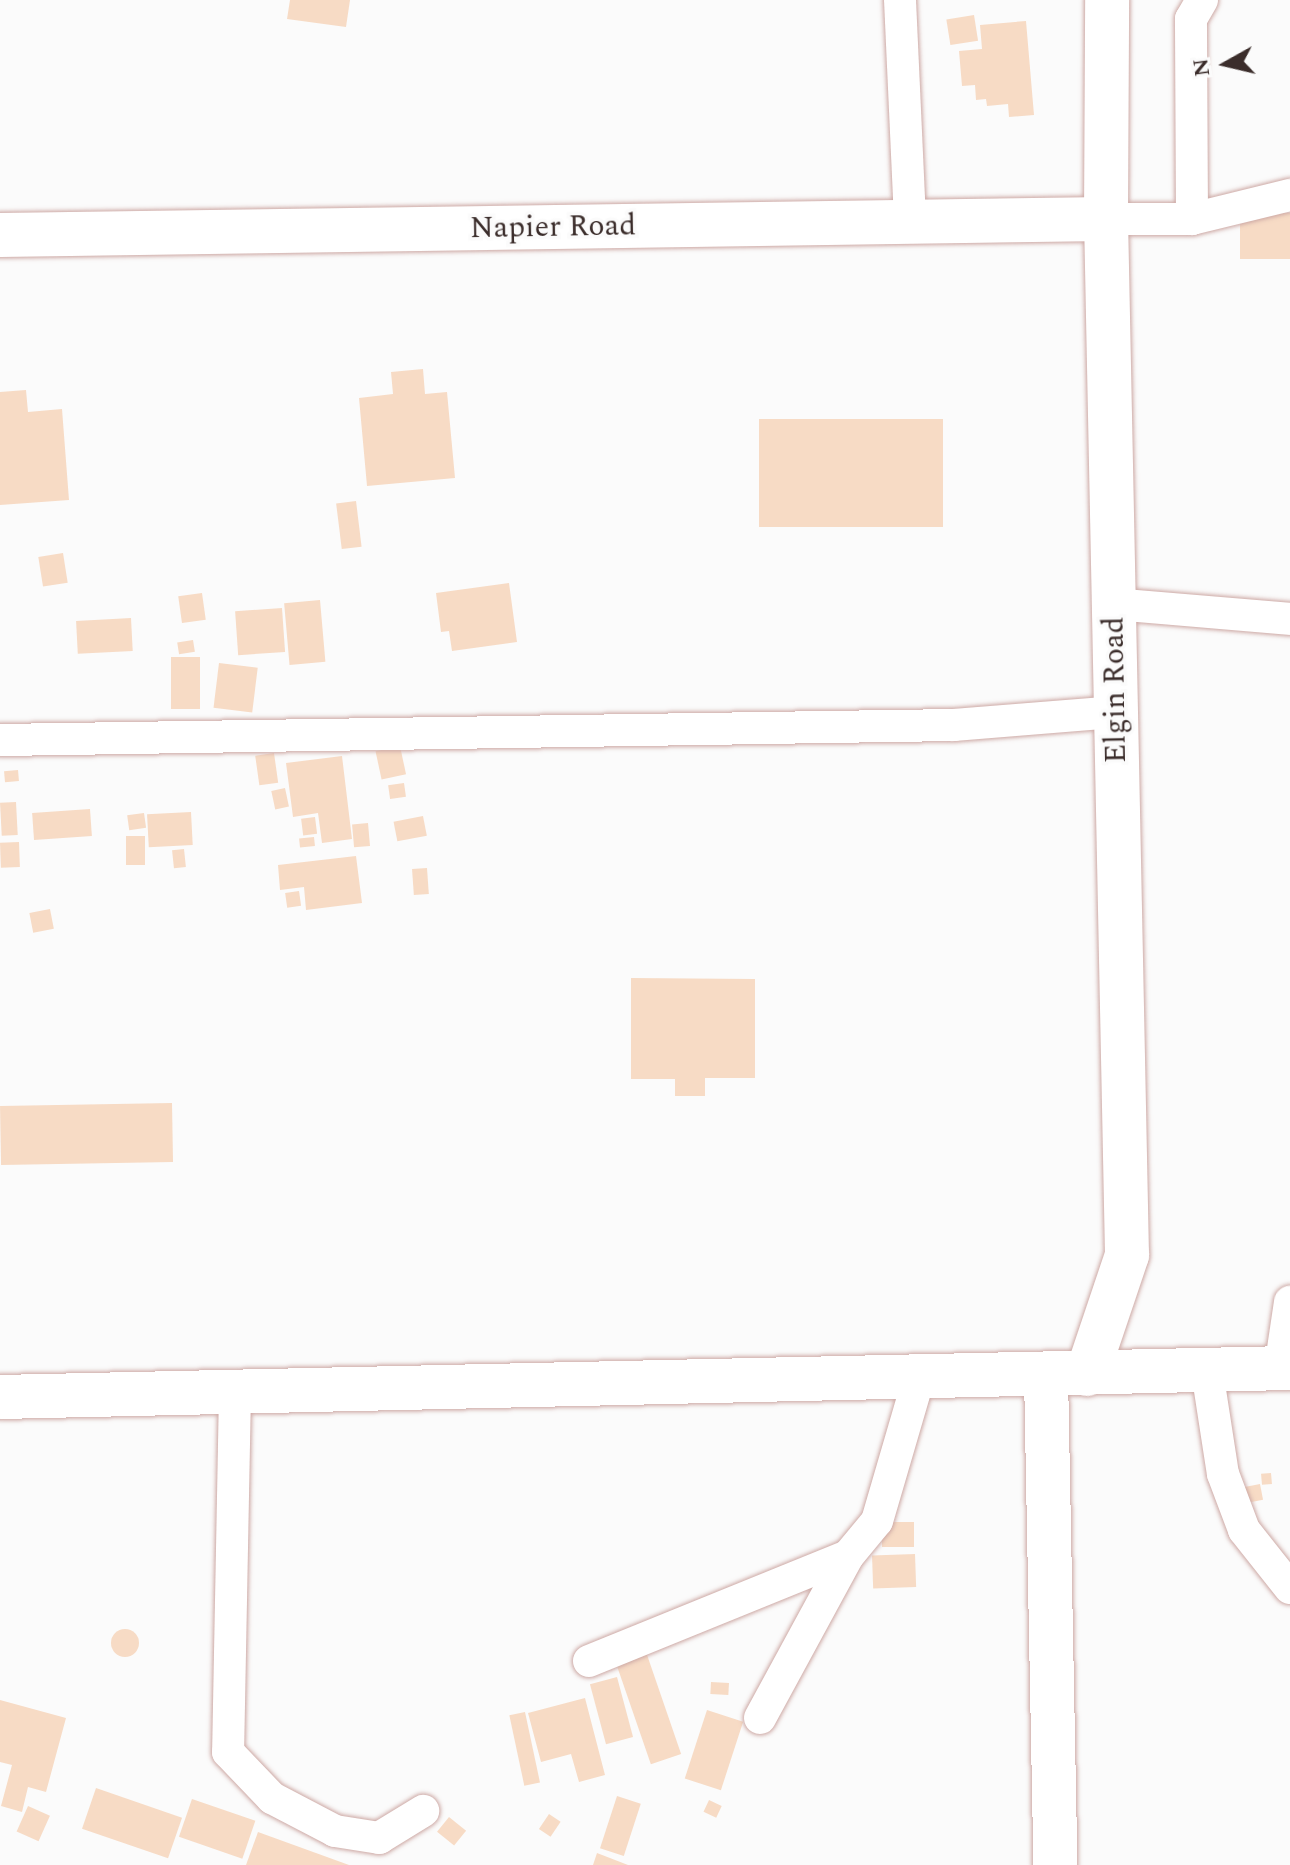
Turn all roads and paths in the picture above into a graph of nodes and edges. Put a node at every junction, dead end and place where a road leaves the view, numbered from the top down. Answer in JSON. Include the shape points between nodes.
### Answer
{"nodes":[{"id":1,"x":900,"y":0,"type":"edge"},
{"id":2,"x":1107,"y":0,"type":"edge"},
{"id":3,"x":1202,"y":0,"type":"edge"},
{"id":4,"x":1290,"y":195,"type":"edge"},
{"id":5,"x":1106,"y":219,"type":"junction"},
{"id":6,"x":1192,"y":219,"type":"junction"},
{"id":7,"x":910,"y":221,"type":"junction"},
{"id":8,"x":0,"y":235,"type":"edge"},
{"id":9,"x":1113,"y":604,"type":"junction"},
{"id":10,"x":1290,"y":619,"type":"edge"},
{"id":11,"x":1116,"y":712,"type":"junction"},
{"id":12,"x":0,"y":740,"type":"edge"},
{"id":13,"x":1290,"y":1302,"type":"edge"},
{"id":14,"x":1285,"y":1368,"type":"edge"},
{"id":15,"x":1207,"y":1371,"type":"junction"},
{"id":16,"x":1067,"y":1374,"type":"junction"},
{"id":17,"x":919,"y":1377,"type":"junction"},
{"id":18,"x":235,"y":1392,"type":"junction"},
{"id":19,"x":0,"y":1397,"type":"edge"},
{"id":20,"x":848,"y":1556,"type":"junction"},
{"id":21,"x":1290,"y":1588,"type":"edge"},
{"id":22,"x":589,"y":1661,"type":"dead end"},
{"id":23,"x":760,"y":1718,"type":"dead end"},
{"id":24,"x":423,"y":1811,"type":"dead end"},
{"id":25,"x":1055,"y":1865,"type":"edge"}],
"edges":[{"from":1,"to":7,"type":"street"},
{"from":2,"to":5,"type":"street","name":"Elgin Road"},
{"from":3,"to":6,"type":"street","via":[[1191,19]]},
{"from":4,"to":6,"type":"street"},
{"from":5,"to":6,"type":"street"},
{"from":5,"to":7,"type":"street","name":"Napier Road"},
{"from":5,"to":9,"type":"street","name":"Elgin Road"},
{"from":7,"to":8,"type":"street","name":"Napier Road"},
{"from":9,"to":10,"type":"street"},
{"from":9,"to":11,"type":"street","name":"Elgin Road"},
{"from":11,"to":12,"type":"street","via":[[954,725]]},
{"from":11,"to":16,"type":"street","name":"Elgin Road","via":[[1127,1255]]},
{"from":13,"to":14,"type":"street"},
{"from":14,"to":15,"type":"street"},
{"from":15,"to":16,"type":"street"},
{"from":15,"to":21,"type":"street","via":[[1223,1474],[1244,1530]]},
{"from":16,"to":17,"type":"street"},
{"from":16,"to":25,"type":"street","name":"Elgin Road"},
{"from":17,"to":18,"type":"street"},
{"from":17,"to":20,"type":"street","via":[[877,1521]]},
{"from":18,"to":19,"type":"street"},
{"from":18,"to":24,"type":"street","via":[[228,1752],[272,1798],[335,1831],[379,1838]]},
{"from":20,"to":22,"type":"street"},
{"from":20,"to":23,"type":"street"}]}
